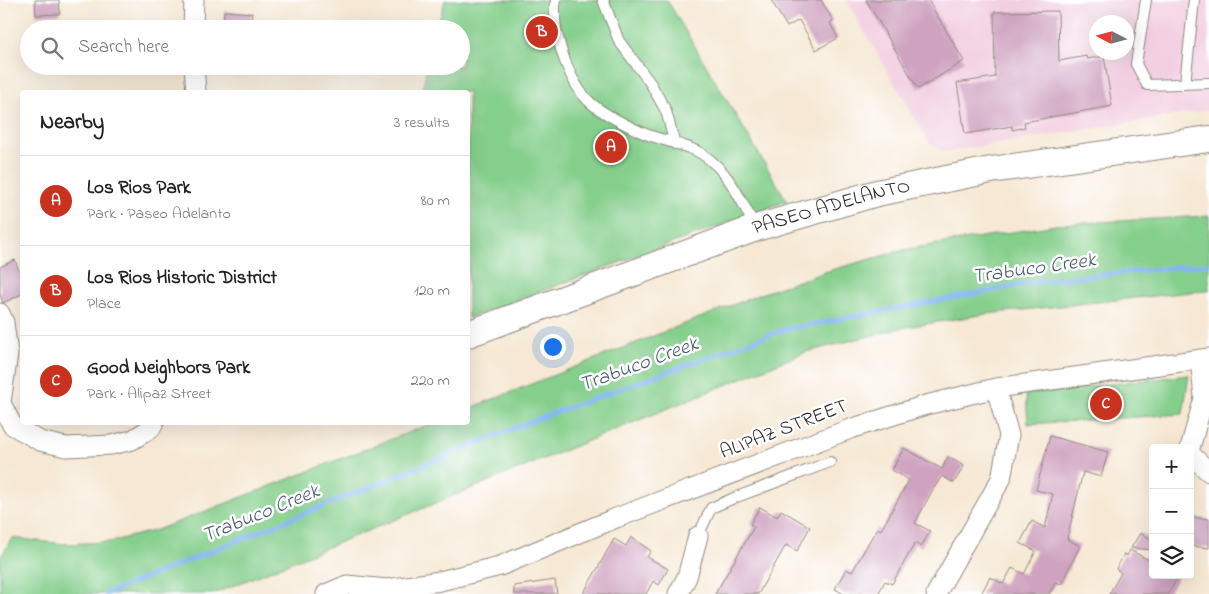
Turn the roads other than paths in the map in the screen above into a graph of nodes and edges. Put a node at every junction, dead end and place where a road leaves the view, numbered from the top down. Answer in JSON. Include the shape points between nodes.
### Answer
{"nodes":[{"id":1,"x":194,"y":0,"type":"edge"},
{"id":2,"x":556,"y":0,"type":"edge"},
{"id":3,"x":603,"y":0,"type":"edge"},
{"id":4,"x":1146,"y":0,"type":"edge"},
{"id":5,"x":1194,"y":0,"type":"edge"},
{"id":6,"x":193,"y":20,"type":"edge"},
{"id":7,"x":195,"y":75,"type":"edge"},
{"id":8,"x":1209,"y":83,"type":"edge"},
{"id":9,"x":1185,"y":84,"type":"junction"},
{"id":10,"x":196,"y":90,"type":"edge"},
{"id":11,"x":1209,"y":139,"type":"edge"},
{"id":12,"x":674,"y":144,"type":"junction"},
{"id":13,"x":756,"y":228,"type":"junction"},
{"id":14,"x":0,"y":312,"type":"edge"},
{"id":15,"x":470,"y":333,"type":"edge"},
{"id":16,"x":1204,"y":358,"type":"edge"},
{"id":17,"x":996,"y":388,"type":"junction"},
{"id":18,"x":152,"y":425,"type":"edge"},
{"id":19,"x":1191,"y":444,"type":"edge"},
{"id":20,"x":1194,"y":458,"type":"edge"},
{"id":21,"x":830,"y":462,"type":"dead end"},
{"id":22,"x":1209,"y":472,"type":"edge"},
{"id":23,"x":698,"y":536,"type":"joint"},
{"id":24,"x":387,"y":592,"type":"edge"},
{"id":25,"x":326,"y":594,"type":"edge"},
{"id":26,"x":678,"y":594,"type":"edge"},
{"id":27,"x":936,"y":594,"type":"edge"}],
"edges":[{"from":1,"to":6,"type":"street"},
{"from":2,"to":12,"type":"lane","via":[[557,42],[572,76],[591,104],[641,132]]},
{"from":3,"to":12,"type":"lane","via":[[619,41],[651,84],[666,111]]},
{"from":4,"to":9,"type":"lane","via":[[1136,64],[1147,85]]},
{"from":5,"to":9,"type":"lane"},
{"from":7,"to":10,"type":"street"},
{"from":8,"to":9,"type":"lane"},
{"from":11,"to":13,"type":"street","name":"PASEO ADELANTO","via":[[943,178],[877,193]]},
{"from":12,"to":13,"type":"lane","via":[[702,154],[730,179]]},
{"from":13,"to":15,"type":"street","name":"PASEO ADELANTO"},
{"from":14,"to":18,"type":"street","via":[[8,354],[1,403],[12,425],[40,441],[66,447],[112,445],[132,440]]},
{"from":16,"to":17,"type":"street","name":"ALIPAZ STREET"},
{"from":16,"to":19,"type":"street","via":[[1204,398]]},
{"from":17,"to":24,"type":"street","name":"ALIPAZ STREET","via":[[926,405],[850,429],[500,566]]},
{"from":17,"to":27,"type":"street","via":[[1009,435],[1001,479]]},
{"from":20,"to":22,"type":"street"},
{"from":21,"to":23,"type":"lane","via":[[711,508]]},
{"from":23,"to":26,"type":"street","via":[[688,577]]},
{"from":24,"to":25,"type":"street","name":"ALIPAZ STREET","via":[[347,585]]}]}
